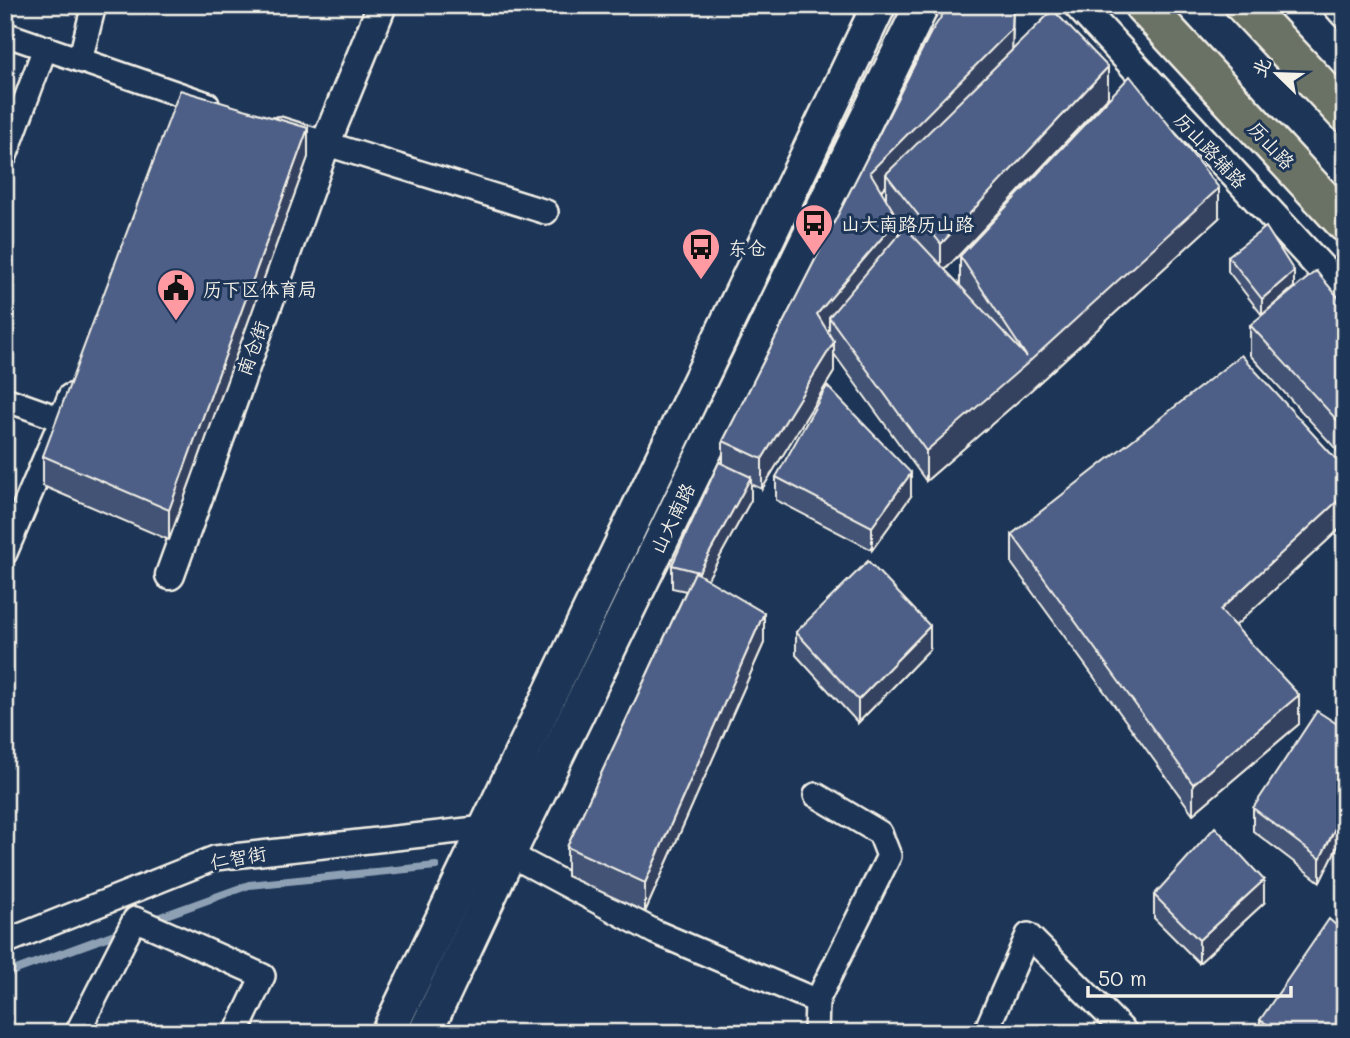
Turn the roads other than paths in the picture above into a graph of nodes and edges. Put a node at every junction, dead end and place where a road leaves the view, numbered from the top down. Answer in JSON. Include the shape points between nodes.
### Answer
{"nodes":[{"id":1,"x":94,"y":5,"type":"edge"},
{"id":2,"x":382,"y":5,"type":"edge"},
{"id":3,"x":879,"y":5,"type":"edge"},
{"id":4,"x":922,"y":5,"type":"edge"},
{"id":5,"x":1078,"y":5,"type":"edge"},
{"id":6,"x":1143,"y":5,"type":"edge"},
{"id":7,"x":1244,"y":5,"type":"edge"},
{"id":8,"x":1337,"y":5,"type":"edge"},
{"id":9,"x":1345,"y":14,"type":"edge"},
{"id":10,"x":5,"y":34,"type":"edge"},
{"id":11,"x":45,"y":48,"type":"junction"},
{"id":12,"x":80,"y":60,"type":"junction"},
{"id":13,"x":187,"y":97,"type":"junction"},
{"id":14,"x":225,"y":110,"type":"edge"},
{"id":15,"x":1345,"y":113,"type":"edge"},
{"id":16,"x":177,"y":123,"type":"edge"},
{"id":17,"x":262,"y":123,"type":"edge"},
{"id":18,"x":325,"y":145,"type":"junction"},
{"id":19,"x":5,"y":156,"type":"edge"},
{"id":20,"x":546,"y":212,"type":"dead end"},
{"id":21,"x":1345,"y":223,"type":"edge"},
{"id":22,"x":1345,"y":294,"type":"edge"},
{"id":23,"x":76,"y":381,"type":"edge"},
{"id":24,"x":5,"y":399,"type":"edge"},
{"id":25,"x":61,"y":419,"type":"junction"},
{"id":26,"x":5,"y":553,"type":"edge"},
{"id":27,"x":170,"y":575,"type":"dead end"},
{"id":28,"x":816,"y":795,"type":"dead end"},
{"id":29,"x":485,"y":828,"type":"junction"},
{"id":30,"x":509,"y":854,"type":"junction"},
{"id":31,"x":5,"y":942,"type":"edge"},
{"id":32,"x":817,"y":1001,"type":"junction"},
{"id":33,"x":77,"y":1033,"type":"edge"},
{"id":34,"x":236,"y":1033,"type":"edge"},
{"id":35,"x":388,"y":1033,"type":"edge"},
{"id":36,"x":425,"y":1033,"type":"edge"},
{"id":37,"x":816,"y":1033,"type":"edge"},
{"id":38,"x":985,"y":1033,"type":"edge"},
{"id":39,"x":1126,"y":1033,"type":"edge"}],
"edges":[{"from":1,"to":12,"type":"street"},
{"from":2,"to":18,"type":"street","name":"南仓街"},
{"from":3,"to":29,"type":"main road","name":"山大南路"},
{"from":4,"to":30,"type":"main road","name":"山大南路"},
{"from":5,"to":22,"type":"street","name":"历山路辅路"},
{"from":6,"to":21,"type":"main road","name":"历山路"},
{"from":7,"to":15,"type":"main road"},
{"from":8,"to":9,"type":"street"},
{"from":10,"to":11,"type":"street"},
{"from":11,"to":12,"type":"street"},
{"from":11,"to":19,"type":"street"},
{"from":12,"to":13,"type":"street"},
{"from":13,"to":14,"type":"street"},
{"from":13,"to":16,"type":"street"},
{"from":17,"to":18,"type":"street"},
{"from":18,"to":20,"type":"street"},
{"from":18,"to":27,"type":"street","name":"南仓街"},
{"from":23,"to":25,"type":"street"},
{"from":24,"to":25,"type":"street"},
{"from":25,"to":26,"type":"street"},
{"from":28,"to":32,"type":"street","via":[[880,833],[889,856]]},
{"from":29,"to":31,"type":"street","name":"仁智街","via":[[215,858]]},
{"from":29,"to":35,"type":"main road","name":"山大南路"},
{"from":30,"to":32,"type":"street","via":[[656,932]]},
{"from":30,"to":36,"type":"main road","name":"山大南路"},
{"from":32,"to":37,"type":"street"},
{"from":33,"to":34,"type":"street","via":[[135,919],[263,976]]},
{"from":38,"to":39,"type":"street","via":[[1028,935]]}]}
